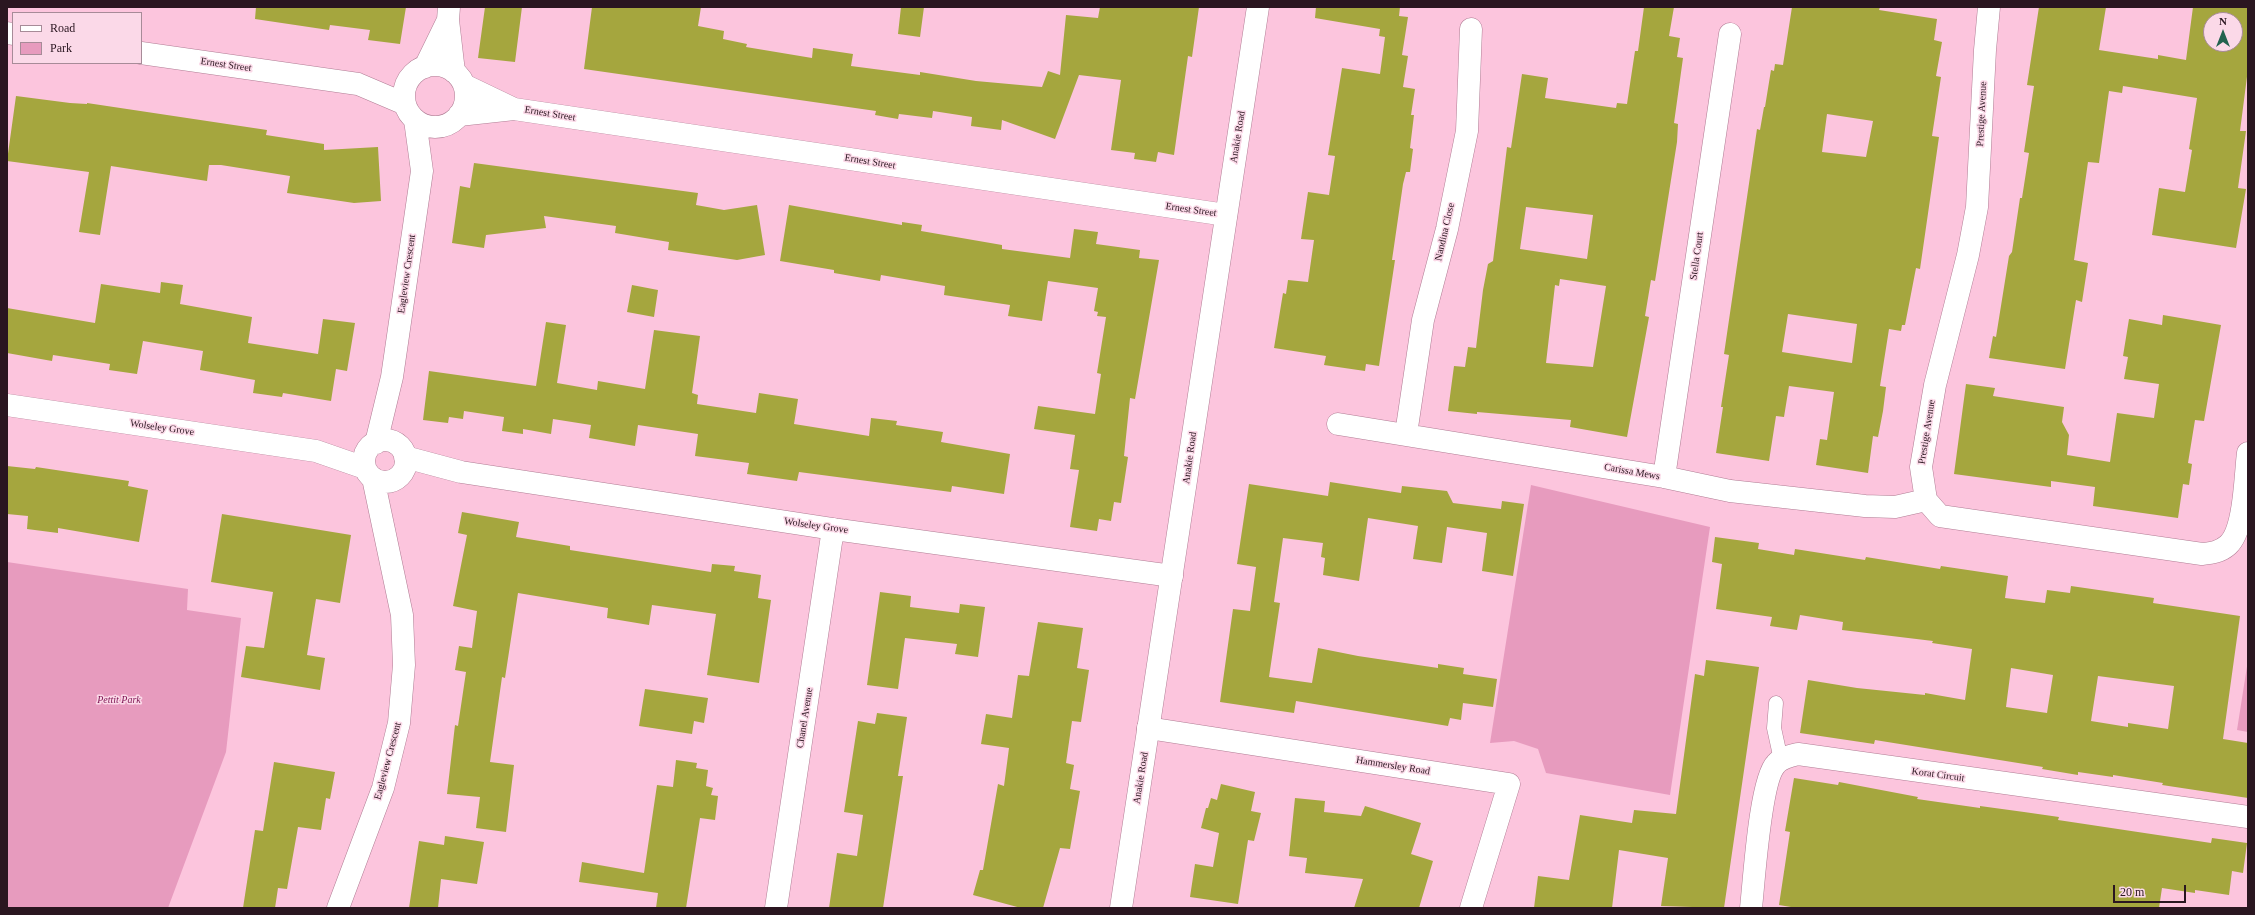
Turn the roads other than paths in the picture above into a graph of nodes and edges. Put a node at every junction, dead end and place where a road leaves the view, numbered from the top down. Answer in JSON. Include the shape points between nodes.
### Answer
{"nodes":[{"id":1,"x":1258,"y":7,"type":"edge"},
{"id":2,"x":1989,"y":7,"type":"edge"},
{"id":3,"x":448,"y":14,"type":"edge"},
{"id":4,"x":1471,"y":29,"type":"dead end"},
{"id":5,"x":1730,"y":34,"type":"dead end"},
{"id":6,"x":142,"y":53,"type":"edge"},
{"id":7,"x":418,"y":72,"type":"junction"},
{"id":8,"x":459,"y":78,"type":"junction"},
{"id":9,"x":358,"y":84,"type":"junction"},
{"id":10,"x":514,"y":109,"type":"junction"},
{"id":11,"x":410,"y":112,"type":"junction"},
{"id":12,"x":451,"y":121,"type":"junction"},
{"id":13,"x":422,"y":171,"type":"junction"},
{"id":14,"x":1226,"y":215,"type":"junction"},
{"id":15,"x":392,"y":377,"type":"junction"},
{"id":16,"x":7,"y":405,"type":"edge"},
{"id":17,"x":1338,"y":424,"type":"dead end"},
{"id":18,"x":1406,"y":434,"type":"junction"},
{"id":19,"x":373,"y":445,"type":"junction"},
{"id":20,"x":316,"y":451,"type":"junction"},
{"id":21,"x":2248,"y":453,"type":"edge"},
{"id":22,"x":390,"y":467,"type":"junction"},
{"id":23,"x":1664,"y":477,"type":"junction"},
{"id":24,"x":1926,"y":500,"type":"junction"},
{"id":25,"x":833,"y":529,"type":"junction"},
{"id":26,"x":1172,"y":576,"type":"junction"},
{"id":27,"x":1776,"y":703,"type":"dead end"},
{"id":28,"x":1148,"y":728,"type":"junction"},
{"id":29,"x":1781,"y":760,"type":"junction"},
{"id":30,"x":2248,"y":817,"type":"edge"},
{"id":31,"x":338,"y":908,"type":"edge"},
{"id":32,"x":776,"y":908,"type":"edge"},
{"id":33,"x":1121,"y":908,"type":"edge"},
{"id":34,"x":1471,"y":908,"type":"edge"},
{"id":35,"x":1751,"y":908,"type":"edge"}],
"edges":[{"from":1,"to":14,"type":"street","name":"Anakie Road"},
{"from":2,"to":24,"type":"street","name":"Prestige Avenue","via":[[1977,207],[1968,255],[1935,385],[1921,467]]},
{"from":3,"to":7,"type":"street"},
{"from":3,"to":8,"type":"street"},
{"from":4,"to":18,"type":"street","name":"Nandina Close","via":[[1467,130],[1447,229],[1423,320]]},
{"from":5,"to":23,"type":"street","name":"Stella Court"},
{"from":6,"to":9,"type":"street","name":"Ernest Street"},
{"from":7,"to":8,"type":"street","via":[[435,65]]},
{"from":7,"to":9,"type":"street","name":"Ernest Street"},
{"from":7,"to":11,"type":"street","via":[[406,85]]},
{"from":8,"to":10,"type":"street","name":"Ernest Street"},
{"from":8,"to":12,"type":"street","via":[[466,96],[465,106]]},
{"from":9,"to":11,"type":"street","name":"Ernest Street"},
{"from":10,"to":12,"type":"street","name":"Ernest Street"},
{"from":10,"to":14,"type":"street","name":"Ernest Street"},
{"from":11,"to":12,"type":"street","via":[[433,127]]},
{"from":11,"to":13,"type":"street","name":"Eagleview Crescent"},
{"from":12,"to":13,"type":"street","name":"Eagleview Crescent"},
{"from":13,"to":15,"type":"street","name":"Eagleview Crescent"},
{"from":14,"to":26,"type":"street","name":"Anakie Road"},
{"from":15,"to":19,"type":"street","name":"Eagleview Crescent"},
{"from":15,"to":22,"type":"street","name":"Eagleview Crescent"},
{"from":16,"to":20,"type":"street","name":"Wolseley Grove"},
{"from":17,"to":18,"type":"street","name":"Carissa Mews"},
{"from":18,"to":23,"type":"street","name":"Carissa Mews"},
{"from":19,"to":20,"type":"street","name":"Wolseley Grove"},
{"from":19,"to":22,"type":"street","name":"Eagleview Crescent","via":[[364,457]]},
{"from":20,"to":22,"type":"street","name":"Wolseley Grove"},
{"from":21,"to":24,"type":"street","via":[[2239,522],[2229,544],[2217,552],[2202,554],[1940,516]]},
{"from":22,"to":25,"type":"street","name":"Wolseley Grove","via":[[461,472]]},
{"from":22,"to":31,"type":"street","name":"Eagleview Crescent","via":[[386,538],[402,615],[404,665],[400,723],[383,788]]},
{"from":23,"to":24,"type":"street","name":"Carissa Mews","via":[[1730,491],[1865,506],[1894,507]]},
{"from":25,"to":26,"type":"street","name":"Wolseley Grove"},
{"from":25,"to":32,"type":"street","name":"Chanel Avenue"},
{"from":26,"to":28,"type":"street","name":"Anakie Road"},
{"from":27,"to":29,"type":"lane","via":[[1774,728]]},
{"from":28,"to":33,"type":"street","name":"Anakie Road"},
{"from":28,"to":34,"type":"street","name":"Hammersley Road","via":[[1509,784]]},
{"from":29,"to":30,"type":"street","name":"Korat Circuit","via":[[1798,754]]},
{"from":29,"to":35,"type":"street","via":[[1775,764],[1770,774],[1764,797]]}]}
